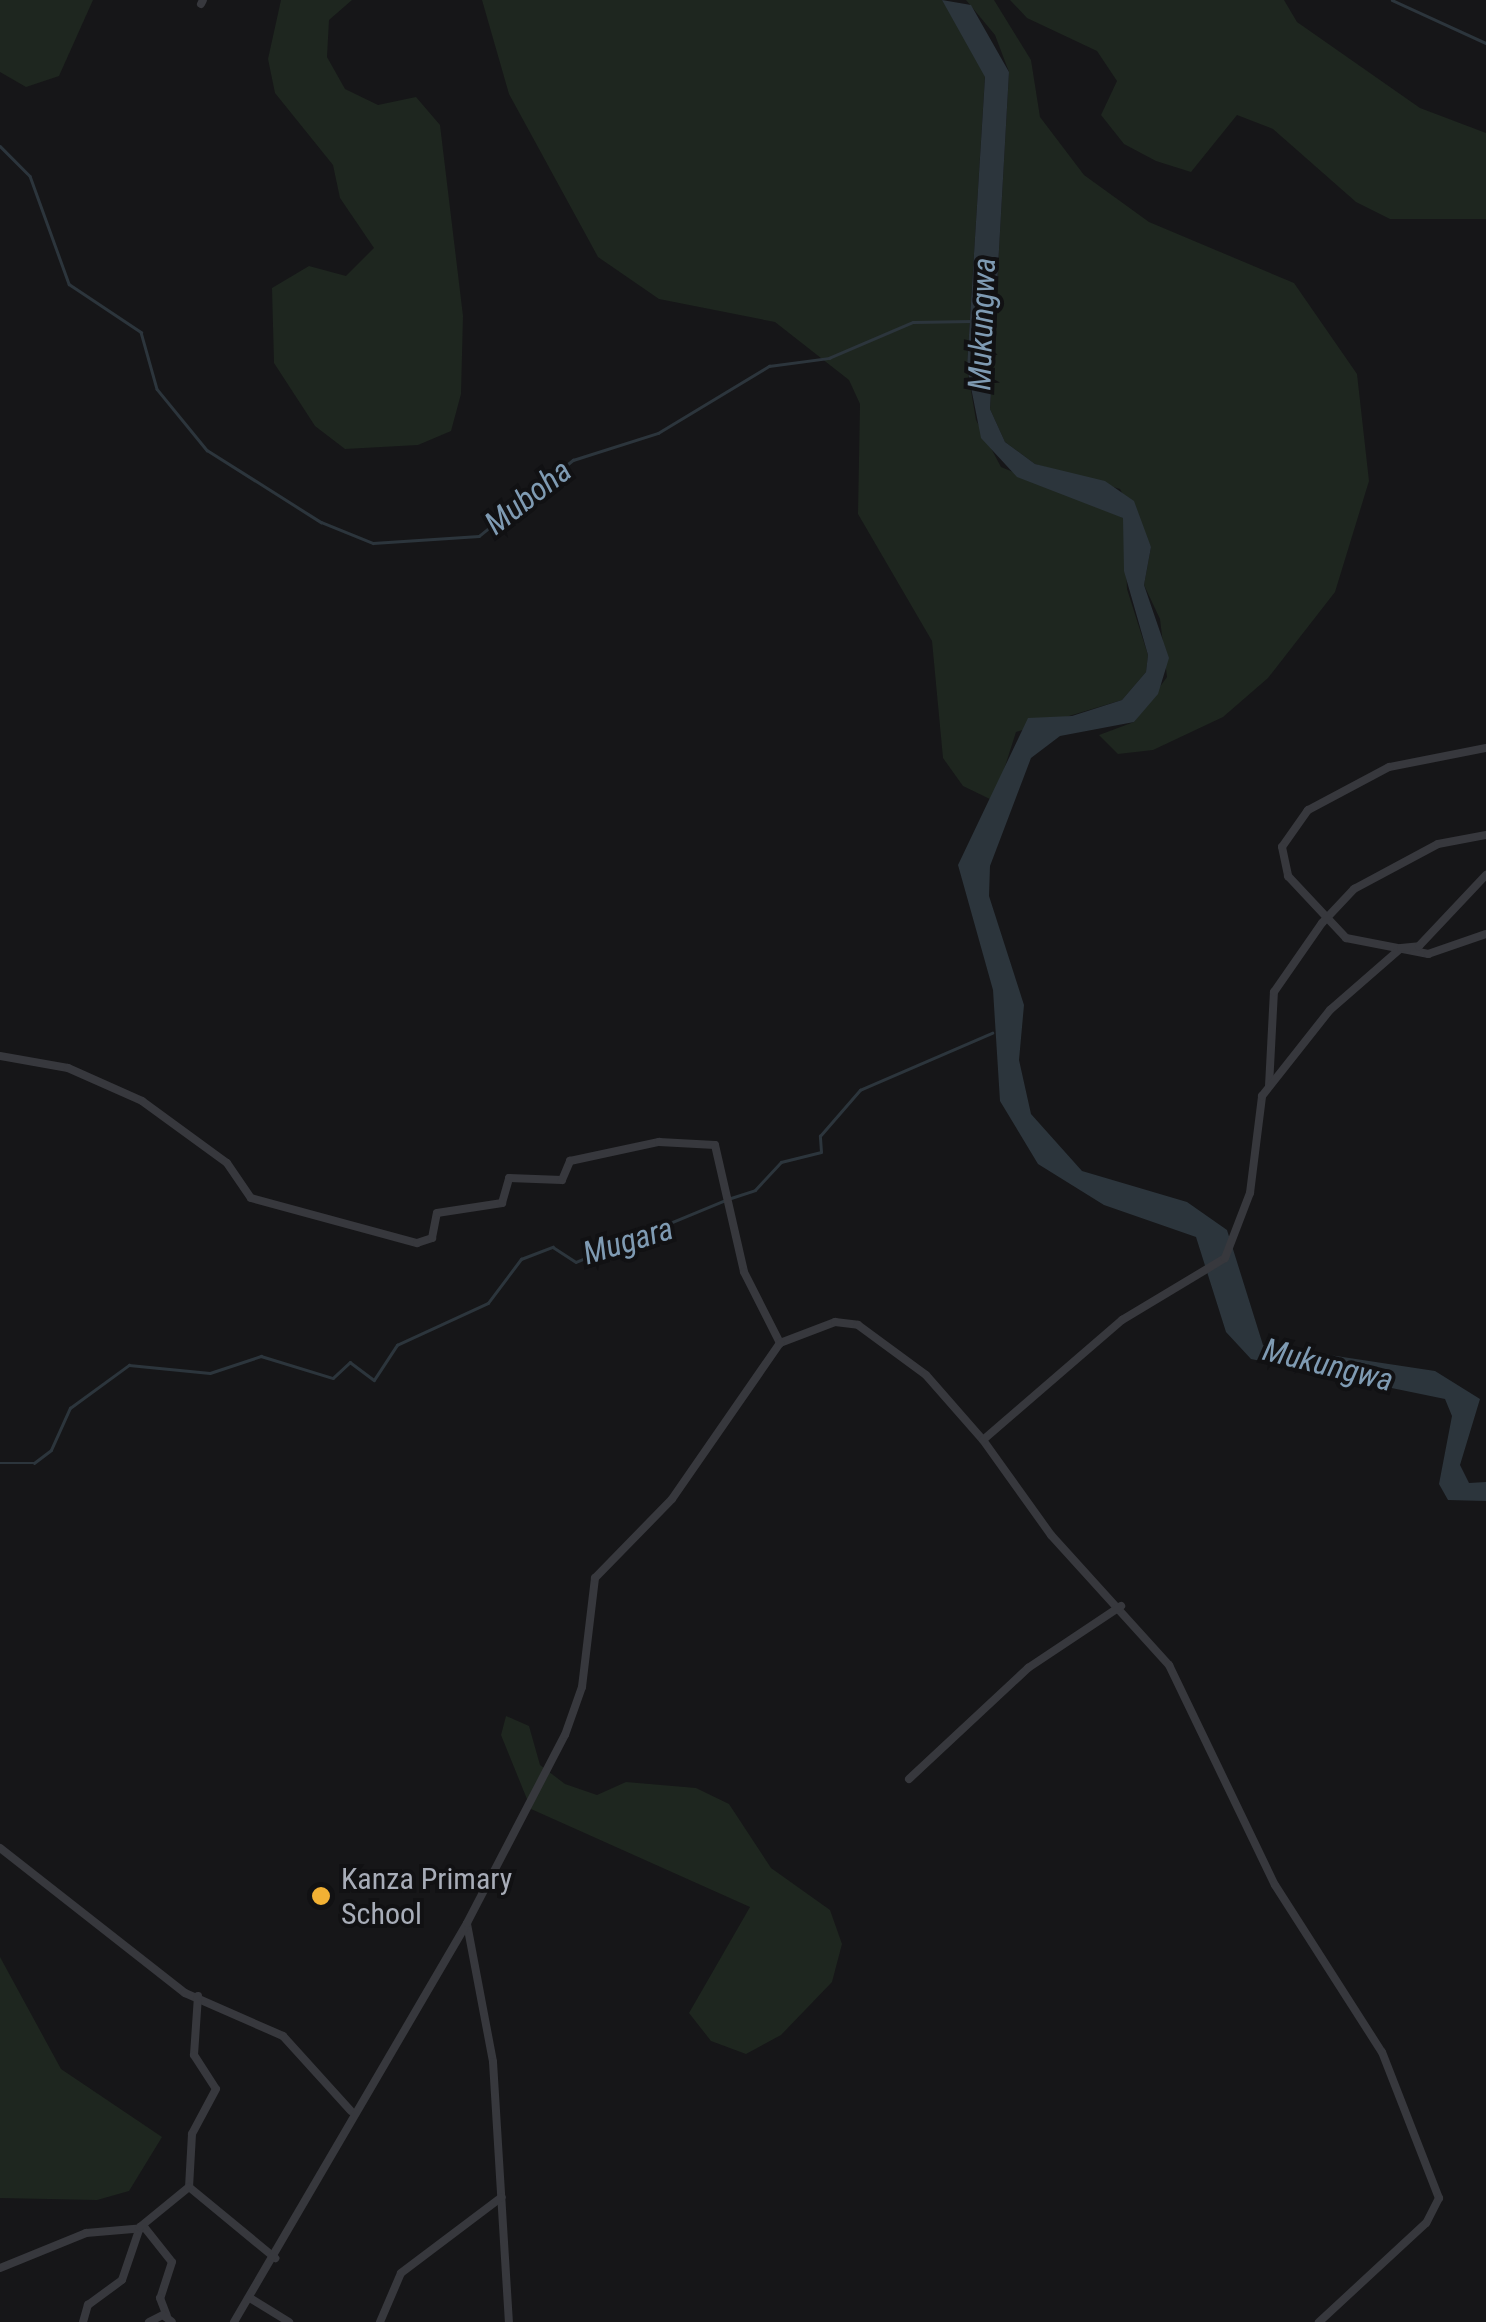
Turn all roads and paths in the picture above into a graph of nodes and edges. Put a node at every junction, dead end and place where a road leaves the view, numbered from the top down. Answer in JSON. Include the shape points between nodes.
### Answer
{"nodes":[{"id":1,"x":1486,"y":748,"type":"edge"},
{"id":2,"x":1486,"y":835,"type":"edge"},
{"id":3,"x":1486,"y":875,"type":"edge"},
{"id":4,"x":1322,"y":923,"type":"junction"},
{"id":5,"x":1486,"y":934,"type":"edge"},
{"id":6,"x":1401,"y":948,"type":"junction"},
{"id":7,"x":0,"y":1056,"type":"edge"},
{"id":8,"x":1269,"y":1086,"type":"junction"},
{"id":9,"x":780,"y":1343,"type":"junction"},
{"id":10,"x":983,"y":1440,"type":"junction"},
{"id":11,"x":1121,"y":1606,"type":"junction"},
{"id":12,"x":908,"y":1779,"type":"dead end"},
{"id":13,"x":0,"y":1848,"type":"edge"},
{"id":14,"x":467,"y":1923,"type":"junction"},
{"id":15,"x":198,"y":1996,"type":"junction"},
{"id":16,"x":351,"y":2110,"type":"junction"},
{"id":17,"x":190,"y":2187,"type":"junction"},
{"id":18,"x":502,"y":2197,"type":"junction"},
{"id":19,"x":140,"y":2227,"type":"junction"},
{"id":20,"x":275,"y":2258,"type":"junction"},
{"id":21,"x":0,"y":2268,"type":"edge"},
{"id":22,"x":250,"y":2298,"type":"junction"},
{"id":23,"x":170,"y":2319,"type":"edge"},
{"id":24,"x":509,"y":2320,"type":"edge"},
{"id":25,"x":83,"y":2322,"type":"edge"},
{"id":26,"x":149,"y":2322,"type":"edge"},
{"id":27,"x":234,"y":2322,"type":"edge"},
{"id":28,"x":289,"y":2322,"type":"edge"},
{"id":29,"x":380,"y":2322,"type":"edge"},
{"id":30,"x":522,"y":2322,"type":"edge"},
{"id":31,"x":1319,"y":2322,"type":"edge"}],
"edges":[{"from":1,"to":4,"type":"street","via":[[1390,768],[1293,824],[1282,847],[1288,876]]},
{"from":2,"to":4,"type":"street","via":[[1404,862],[1354,889]]},
{"from":3,"to":6,"type":"street","via":[[1418,946]]},
{"from":4,"to":6,"type":"street","via":[[1346,938]]},
{"from":4,"to":8,"type":"street","via":[[1274,992]]},
{"from":5,"to":6,"type":"street","via":[[1428,954]]},
{"from":6,"to":8,"type":"street","via":[[1330,1010]]},
{"from":7,"to":9,"type":"street","via":[[68,1068],[142,1100],[227,1163],[251,1198],[417,1243],[432,1238],[438,1213],[502,1204],[509,1178],[562,1180],[570,1161],[658,1142],[715,1145],[744,1272]]},
{"from":8,"to":10,"type":"street","via":[[1258,1103],[1250,1193],[1225,1258],[1122,1320]]},
{"from":9,"to":10,"type":"street","via":[[835,1322],[858,1326],[926,1375]]},
{"from":9,"to":14,"type":"street","via":[[672,1498],[595,1578],[581,1695]]},
{"from":10,"to":11,"type":"street","via":[[1051,1534]]},
{"from":11,"to":12,"type":"street","via":[[1028,1668]]},
{"from":11,"to":31,"type":"street","via":[[1186,1690],[1275,1884],[1325,1952],[1398,2085],[1436,2185],[1426,2224]]},
{"from":13,"to":15,"type":"street"},
{"from":14,"to":16,"type":"street"},
{"from":14,"to":18,"type":"street","via":[[493,2062]]},
{"from":15,"to":16,"type":"street","via":[[284,2036]]},
{"from":15,"to":17,"type":"street","via":[[194,2055],[216,2088],[191,2137]]},
{"from":16,"to":20,"type":"street"},
{"from":17,"to":19,"type":"street"},
{"from":17,"to":20,"type":"street"},
{"from":18,"to":24,"type":"street"},
{"from":18,"to":29,"type":"street","via":[[405,2270]]},
{"from":19,"to":21,"type":"street","via":[[86,2233]]},
{"from":19,"to":23,"type":"street","via":[[170,2254],[160,2298]]},
{"from":19,"to":25,"type":"street","via":[[122,2280],[90,2303]]},
{"from":20,"to":22,"type":"street"},
{"from":22,"to":27,"type":"street"},
{"from":22,"to":28,"type":"street"},
{"from":23,"to":26,"type":"street"},
{"from":24,"to":30,"type":"street"}]}
